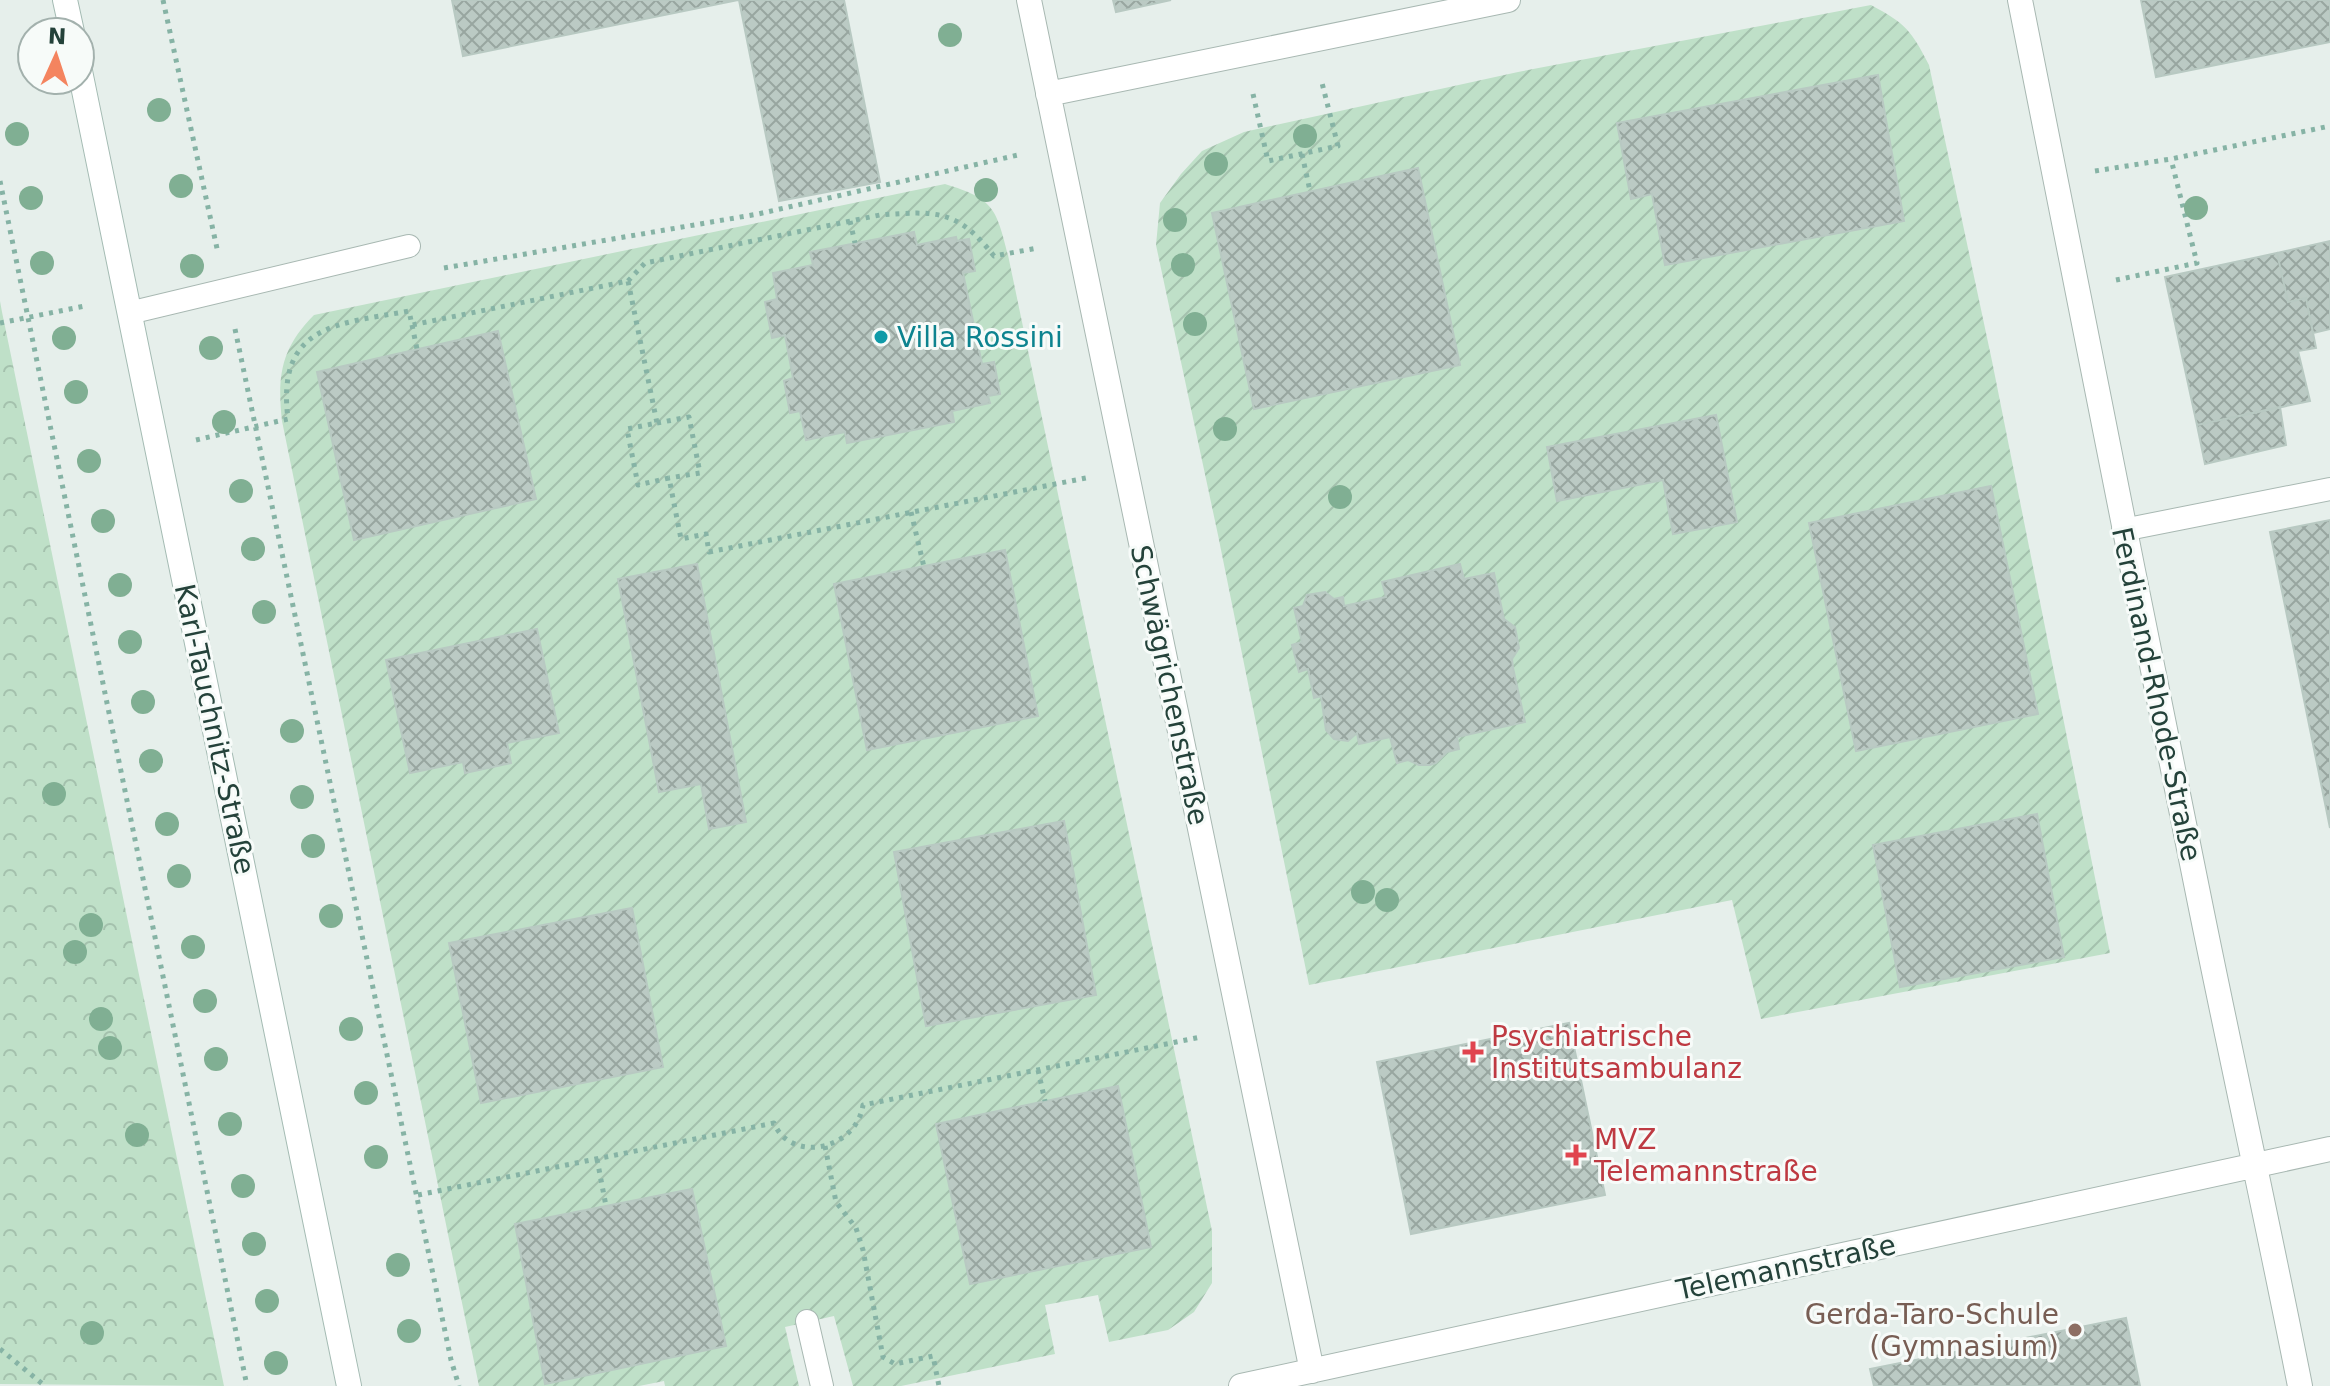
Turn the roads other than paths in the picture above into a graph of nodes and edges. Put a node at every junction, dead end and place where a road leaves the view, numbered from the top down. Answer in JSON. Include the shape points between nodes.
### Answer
{"nodes":[{"id":1,"x":1029,"y":0,"type":"edge"},
{"id":2,"x":1508,"y":0,"type":"edge"},
{"id":3,"x":2020,"y":0,"type":"edge"},
{"id":4,"x":1048,"y":94,"type":"junction"},
{"id":5,"x":85,"y":96,"type":"edge"},
{"id":6,"x":409,"y":246,"type":"dead end"},
{"id":7,"x":128,"y":305,"type":"junction"},
{"id":8,"x":2330,"y":489,"type":"edge"},
{"id":9,"x":2123,"y":530,"type":"junction"},
{"id":10,"x":2330,"y":1149,"type":"edge"},
{"id":11,"x":2256,"y":1163,"type":"junction"},
{"id":12,"x":807,"y":1321,"type":"dead end"},
{"id":13,"x":1312,"y":1371,"type":"junction"},
{"id":14,"x":349,"y":1386,"type":"edge"},
{"id":15,"x":822,"y":1386,"type":"edge"},
{"id":16,"x":1241,"y":1386,"type":"edge"},
{"id":17,"x":2300,"y":1386,"type":"edge"}],
"edges":[{"from":1,"to":4,"type":"street","name":"Schwägrichenstraße"},
{"from":2,"to":4,"type":"street"},
{"from":3,"to":9,"type":"street","name":"Ferdinand-Rhode-Straße"},
{"from":4,"to":13,"type":"street","name":"Schwägrichenstraße"},
{"from":5,"to":7,"type":"street","name":"Karl-Tauchnitz-Straße"},
{"from":6,"to":7,"type":"lane","via":[[226,289]]},
{"from":7,"to":14,"type":"street","name":"Karl-Tauchnitz-Straße"},
{"from":8,"to":9,"type":"lane"},
{"from":9,"to":11,"type":"street","name":"Ferdinand-Rhode-Straße"},
{"from":10,"to":11,"type":"street","name":"Telemannstraße"},
{"from":11,"to":13,"type":"street","name":"Telemannstraße"},
{"from":11,"to":17,"type":"street","name":"Ferdinand-Rhode-Straße"},
{"from":12,"to":15,"type":"lane"},
{"from":13,"to":16,"type":"street","name":"Telemannstraße"}]}
